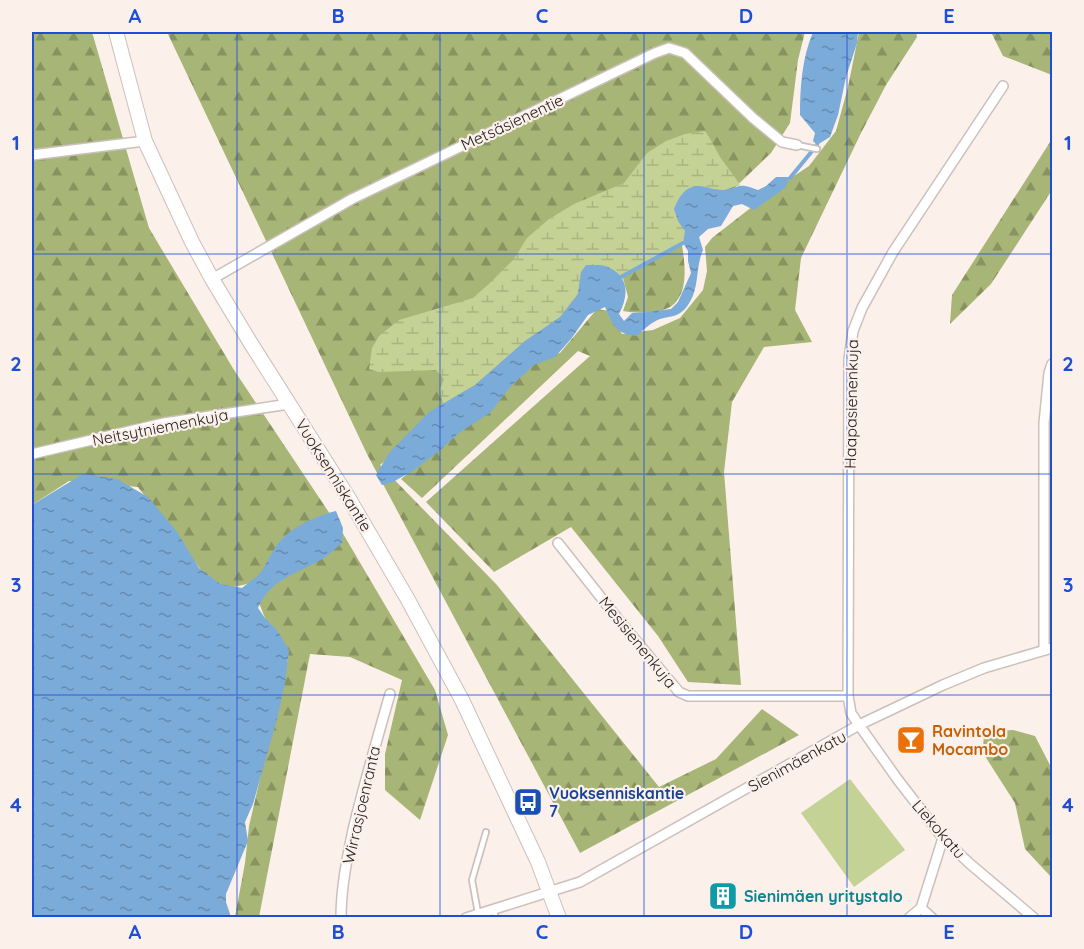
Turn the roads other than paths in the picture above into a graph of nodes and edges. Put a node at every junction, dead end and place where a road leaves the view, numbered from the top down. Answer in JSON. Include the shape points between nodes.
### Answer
{"nodes":[{"id":1,"x":116,"y":32,"type":"edge"},
{"id":2,"x":1003,"y":86,"type":"dead end"},
{"id":3,"x":145,"y":141,"type":"junction"},
{"id":4,"x":797,"y":145,"type":"joint"},
{"id":5,"x":817,"y":149,"type":"dead end"},
{"id":6,"x":32,"y":155,"type":"edge"},
{"id":7,"x":212,"y":279,"type":"junction"},
{"id":8,"x":1053,"y":364,"type":"edge"},
{"id":9,"x":289,"y":404,"type":"junction"},
{"id":10,"x":32,"y":454,"type":"edge"},
{"id":11,"x":558,"y":543,"type":"dead end"},
{"id":12,"x":1048,"y":649,"type":"edge"},
{"id":13,"x":390,"y":694,"type":"dead end"},
{"id":14,"x":848,"y":696,"type":"junction"},
{"id":15,"x":859,"y":725,"type":"junction"},
{"id":16,"x":486,"y":832,"type":"dead end"},
{"id":17,"x":943,"y":838,"type":"junction"},
{"id":18,"x":549,"y":891,"type":"junction"},
{"id":19,"x":921,"y":908,"type":"junction"},
{"id":20,"x":478,"y":913,"type":"junction"},
{"id":21,"x":494,"y":913,"type":"edge"},
{"id":22,"x":341,"y":918,"type":"edge"},
{"id":23,"x":466,"y":918,"type":"edge"},
{"id":24,"x":559,"y":918,"type":"edge"},
{"id":25,"x":909,"y":918,"type":"edge"},
{"id":26,"x":932,"y":918,"type":"edge"},
{"id":27,"x":1034,"y":918,"type":"edge"}],
"edges":[{"from":1,"to":3,"type":"street","name":"Vuoksenniskantie"},
{"from":2,"to":14,"type":"street","name":"Haapasienenkuja","via":[[893,252],[853,331],[849,359]]},
{"from":3,"to":6,"type":"street"},
{"from":3,"to":7,"type":"street","name":"Vuoksenniskantie"},
{"from":4,"to":5,"type":"lane"},
{"from":4,"to":7,"type":"street","name":"Metsäsienentie","via":[[782,142],[685,53],[669,48],[351,199]]},
{"from":7,"to":9,"type":"street","name":"Vuoksenniskantie"},
{"from":8,"to":12,"type":"street","via":[[1044,423]]},
{"from":9,"to":10,"type":"street","name":"Neitsytniemenkuja","via":[[164,423]]},
{"from":9,"to":18,"type":"street","name":"Vuoksenniskantie","via":[[373,539],[462,700]]},
{"from":11,"to":14,"type":"street","name":"Mesisienenkuja","via":[[679,692],[688,696]]},
{"from":12,"to":15,"type":"street","name":"Sienimäenkatu","via":[[959,678]]},
{"from":13,"to":22,"type":"street","name":"Wirrasjoenranta","via":[[347,857]]},
{"from":14,"to":15,"type":"street","name":"Haapasienenkuja","via":[[851,713]]},
{"from":15,"to":17,"type":"street","name":"Liekokatu"},
{"from":15,"to":18,"type":"street","name":"Sienimäenkatu","via":[[580,882]]},
{"from":16,"to":20,"type":"lane","via":[[472,880]]},
{"from":17,"to":19,"type":"street"},
{"from":17,"to":27,"type":"street","name":"Liekokatu"},
{"from":18,"to":21,"type":"street","name":"Sienimäenkatu"},
{"from":18,"to":24,"type":"street","name":"Vuoksenniskantie"},
{"from":19,"to":25,"type":"street"},
{"from":19,"to":26,"type":"street"},
{"from":20,"to":21,"type":"street","name":"Sienimäenkatu"},
{"from":20,"to":23,"type":"street","name":"Sienimäenkatu"}]}
